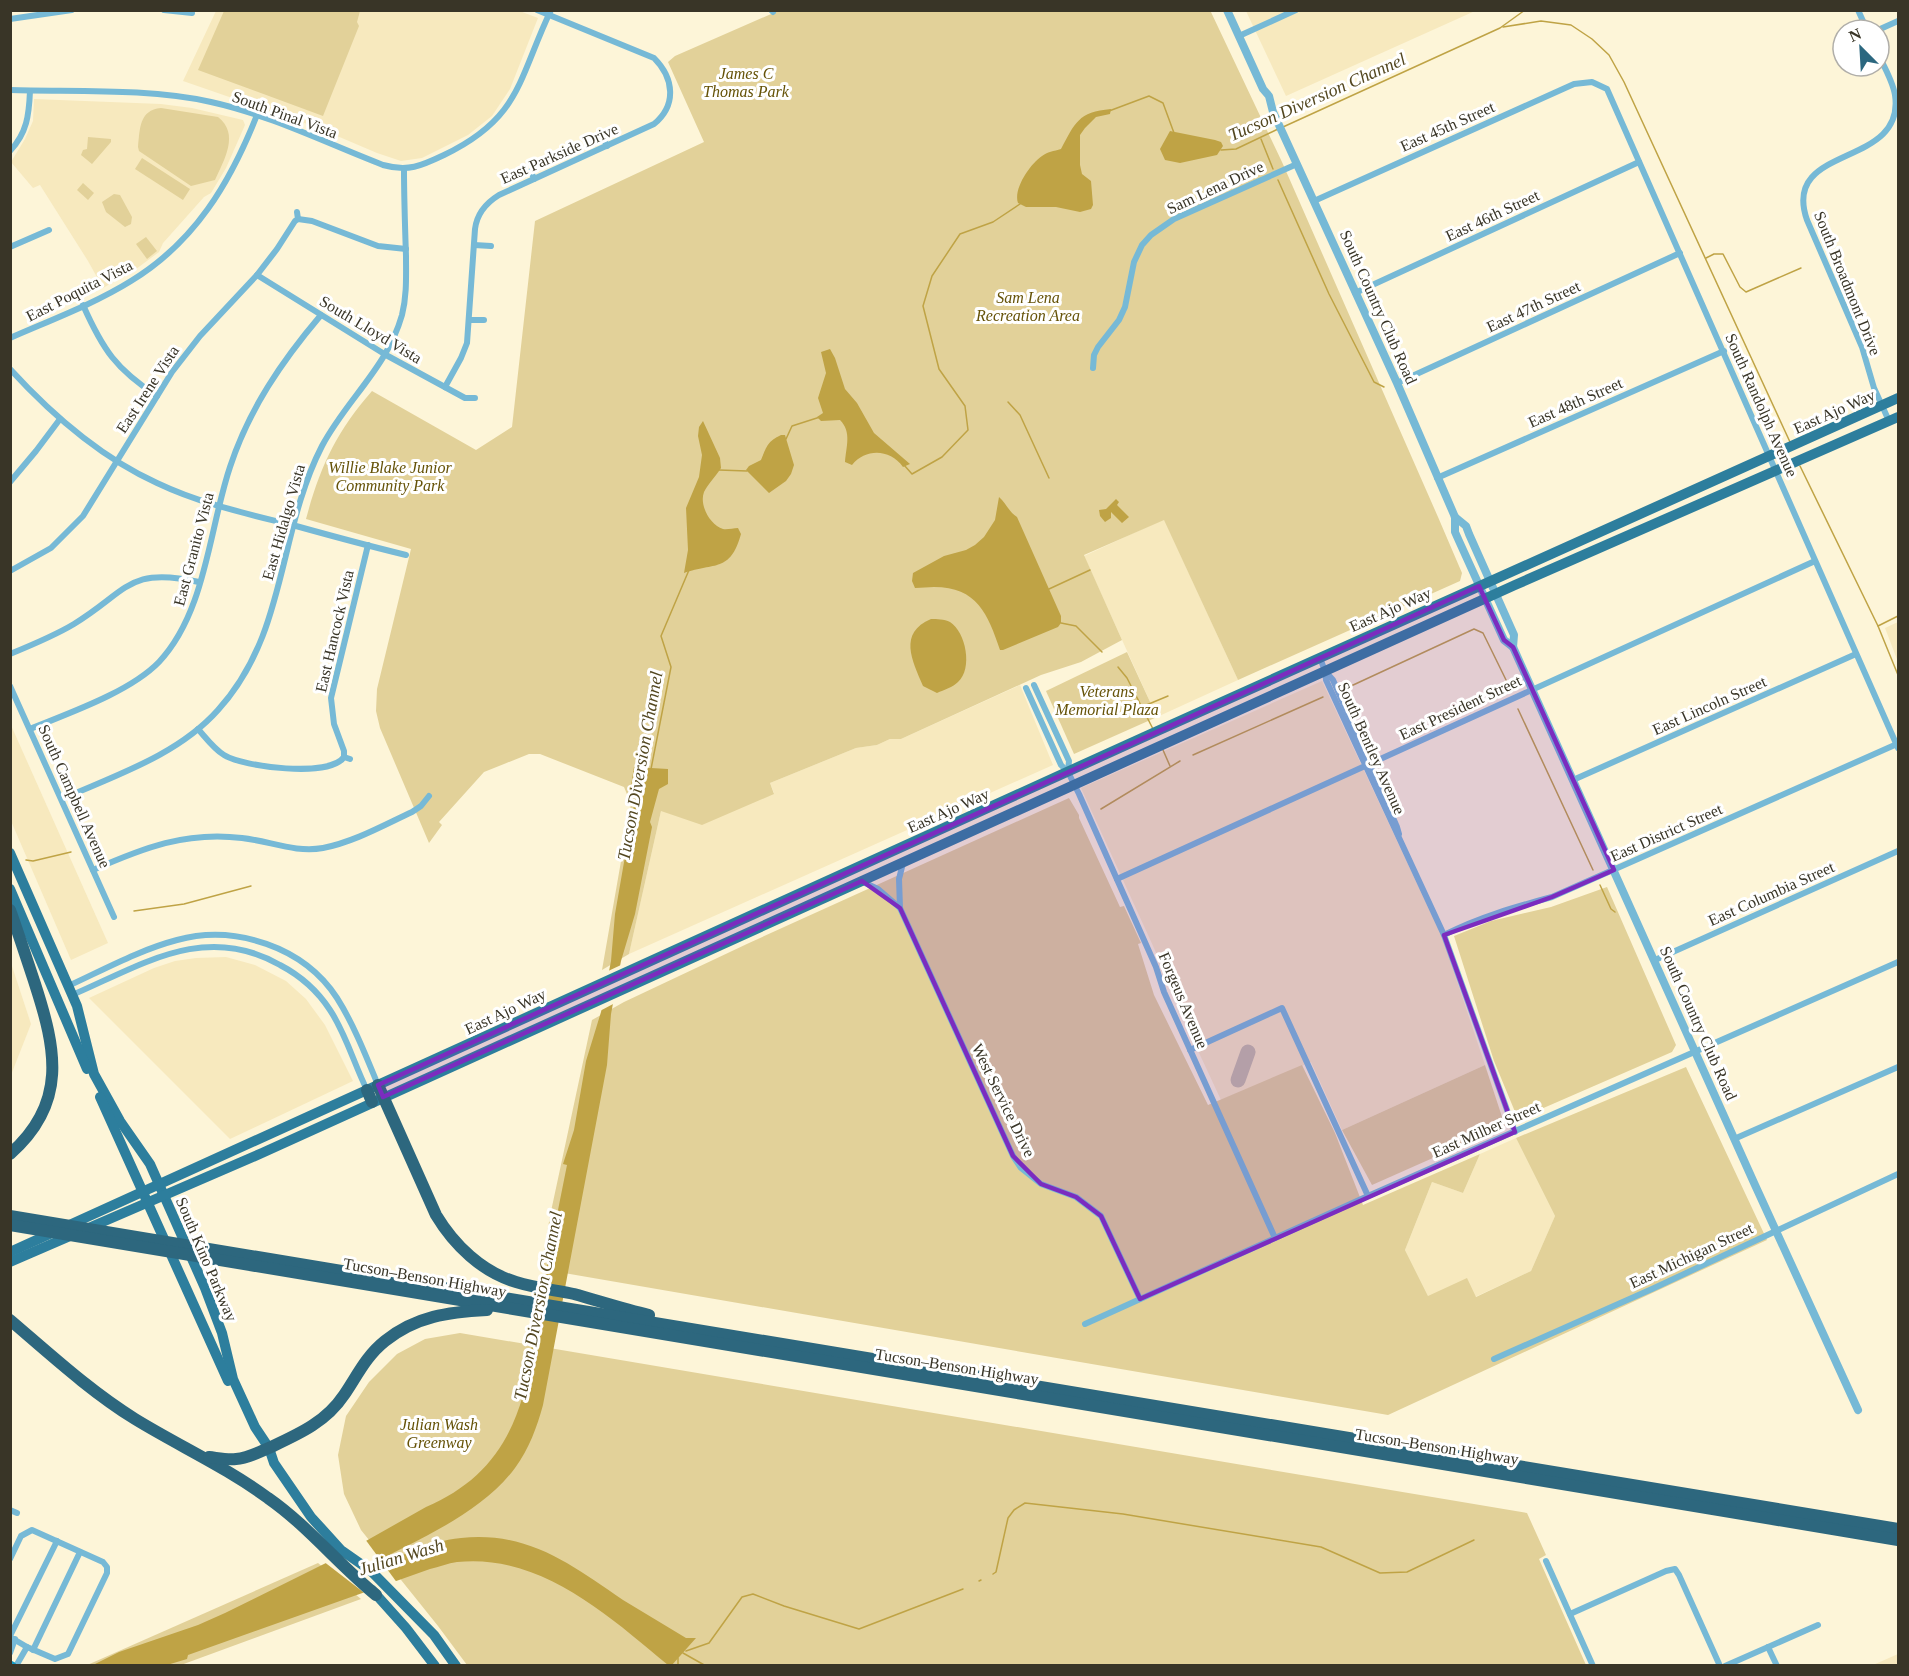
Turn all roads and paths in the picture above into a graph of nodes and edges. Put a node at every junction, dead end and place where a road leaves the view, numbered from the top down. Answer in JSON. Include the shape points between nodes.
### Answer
{"nodes":[{"id":1,"x":72,"y":10,"type":"edge"},
{"id":2,"x":164,"y":10,"type":"edge"},
{"id":3,"x":537,"y":10,"type":"edge"},
{"id":4,"x":1227,"y":10,"type":"edge"},
{"id":5,"x":1296,"y":10,"type":"edge"},
{"id":6,"x":192,"y":13,"type":"dead end"},
{"id":7,"x":550,"y":13,"type":"edge"},
{"id":8,"x":10,"y":19,"type":"edge"},
{"id":9,"x":1239,"y":36,"type":"junction"},
{"id":10,"x":1888,"y":78,"type":"edge"},
{"id":11,"x":1592,"y":82,"type":"joint"},
{"id":12,"x":10,"y":90,"type":"edge"},
{"id":13,"x":30,"y":91,"type":"junction"},
{"id":14,"x":258,"y":115,"type":"junction"},
{"id":15,"x":603,"y":138,"type":"dead end"},
{"id":16,"x":607,"y":146,"type":"junction"},
{"id":17,"x":10,"y":151,"type":"edge"},
{"id":18,"x":1639,"y":162,"type":"junction"},
{"id":19,"x":1297,"y":164,"type":"junction"},
{"id":20,"x":404,"y":170,"type":"junction"},
{"id":21,"x":531,"y":171,"type":"dead end"},
{"id":22,"x":534,"y":179,"type":"junction"},
{"id":23,"x":1314,"y":201,"type":"junction"},
{"id":24,"x":50,"y":230,"type":"dead end"},
{"id":25,"x":474,"y":245,"type":"junction"},
{"id":26,"x":491,"y":246,"type":"dead end"},
{"id":27,"x":10,"y":247,"type":"edge"},
{"id":28,"x":406,"y":249,"type":"junction"},
{"id":29,"x":1680,"y":253,"type":"junction"},
{"id":30,"x":257,"y":275,"type":"junction"},
{"id":31,"x":1356,"y":292,"type":"junction"},
{"id":32,"x":83,"y":305,"type":"junction"},
{"id":33,"x":321,"y":315,"type":"junction"},
{"id":34,"x":469,"y":320,"type":"junction"},
{"id":35,"x":484,"y":320,"type":"dead end"},
{"id":36,"x":10,"y":338,"type":"edge"},
{"id":37,"x":1724,"y":351,"type":"junction"},
{"id":38,"x":386,"y":355,"type":"junction"},
{"id":39,"x":1093,"y":368,"type":"dead end"},
{"id":40,"x":10,"y":369,"type":"edge"},
{"id":41,"x":1396,"y":383,"type":"junction"},
{"id":42,"x":446,"y":387,"type":"junction"},
{"id":43,"x":157,"y":396,"type":"junction"},
{"id":44,"x":475,"y":398,"type":"dead end"},
{"id":45,"x":1899,"y":398,"type":"edge"},
{"id":46,"x":1882,"y":406,"type":"junction"},
{"id":47,"x":60,"y":419,"type":"junction"},
{"id":48,"x":1894,"y":419,"type":"edge"},
{"id":49,"x":1770,"y":456,"type":"junction"},
{"id":50,"x":116,"y":461,"type":"junction"},
{"id":51,"x":1776,"y":471,"type":"junction"},
{"id":52,"x":1437,"y":478,"type":"junction"},
{"id":53,"x":10,"y":482,"type":"edge"},
{"id":54,"x":219,"y":507,"type":"junction"},
{"id":55,"x":1455,"y":517,"type":"junction"},
{"id":56,"x":1627,"y":519,"type":"junction"},
{"id":57,"x":293,"y":526,"type":"junction"},
{"id":58,"x":1634,"y":534,"type":"junction"},
{"id":59,"x":368,"y":545,"type":"junction"},
{"id":60,"x":406,"y":555,"type":"dead end"},
{"id":61,"x":1815,"y":561,"type":"junction"},
{"id":62,"x":10,"y":571,"type":"edge"},
{"id":63,"x":1490,"y":581,"type":"junction"},
{"id":64,"x":200,"y":582,"type":"junction"},
{"id":65,"x":1479,"y":586,"type":"junction"},
{"id":66,"x":1491,"y":597,"type":"junction"},
{"id":67,"x":10,"y":654,"type":"edge"},
{"id":68,"x":1856,"y":654,"type":"junction"},
{"id":69,"x":1320,"y":658,"type":"junction"},
{"id":70,"x":1325,"y":671,"type":"junction"},
{"id":71,"x":1034,"y":685,"type":"dead end"},
{"id":72,"x":10,"y":686,"type":"edge"},
{"id":73,"x":1026,"y":688,"type":"dead end"},
{"id":74,"x":1532,"y":688,"type":"junction"},
{"id":75,"x":30,"y":729,"type":"junction"},
{"id":76,"x":198,"y":729,"type":"junction"},
{"id":77,"x":1898,"y":746,"type":"edge"},
{"id":78,"x":1367,"y":766,"type":"junction"},
{"id":79,"x":1068,"y":772,"type":"junction"},
{"id":80,"x":1573,"y":780,"type":"junction"},
{"id":81,"x":1075,"y":785,"type":"junction"},
{"id":82,"x":429,"y":796,"type":"dead end"},
{"id":83,"x":62,"y":800,"type":"junction"},
{"id":84,"x":1899,"y":851,"type":"edge"},
{"id":85,"x":10,"y":853,"type":"edge"},
{"id":86,"x":903,"y":863,"type":"junction"},
{"id":87,"x":93,"y":870,"type":"junction"},
{"id":88,"x":1614,"y":870,"type":"junction"},
{"id":89,"x":1118,"y":879,"type":"junction"},
{"id":90,"x":862,"y":881,"type":"junction"},
{"id":91,"x":10,"y":889,"type":"edge"},
{"id":92,"x":900,"y":908,"type":"junction"},
{"id":93,"x":10,"y":910,"type":"edge"},
{"id":94,"x":757,"y":913,"type":"junction"},
{"id":95,"x":114,"y":917,"type":"dead end"},
{"id":96,"x":763,"y":927,"type":"junction"},
{"id":97,"x":1443,"y":934,"type":"junction"},
{"id":98,"x":1654,"y":960,"type":"junction"},
{"id":99,"x":1899,"y":962,"type":"edge"},
{"id":100,"x":70,"y":990,"type":"junction"},
{"id":101,"x":56,"y":996,"type":"junction"},
{"id":102,"x":525,"y":1018,"type":"junction"},
{"id":103,"x":531,"y":1031,"type":"junction"},
{"id":104,"x":1190,"y":1050,"type":"junction"},
{"id":105,"x":1696,"y":1052,"type":"junction"},
{"id":106,"x":1899,"y":1067,"type":"edge"},
{"id":107,"x":375,"y":1093,"type":"junction"},
{"id":108,"x":1515,"y":1131,"type":"junction"},
{"id":109,"x":1734,"y":1139,"type":"junction"},
{"id":110,"x":10,"y":1154,"type":"edge"},
{"id":111,"x":1899,"y":1174,"type":"edge"},
{"id":112,"x":1368,"y":1196,"type":"junction"},
{"id":113,"x":10,"y":1216,"type":"edge"},
{"id":114,"x":10,"y":1225,"type":"edge"},
{"id":115,"x":1776,"y":1230,"type":"junction"},
{"id":116,"x":1275,"y":1238,"type":"junction"},
{"id":117,"x":10,"y":1252,"type":"edge"},
{"id":118,"x":10,"y":1262,"type":"edge"},
{"id":119,"x":1140,"y":1299,"type":"junction"},
{"id":120,"x":507,"y":1308,"type":"junction"},
{"id":121,"x":535,"y":1308,"type":"junction"},
{"id":122,"x":567,"y":1314,"type":"junction"},
{"id":123,"x":10,"y":1320,"type":"edge"},
{"id":124,"x":1086,"y":1324,"type":"dead end"},
{"id":125,"x":720,"y":1333,"type":"junction"},
{"id":126,"x":1494,"y":1359,"type":"dead end"},
{"id":127,"x":1858,"y":1410,"type":"dead end"},
{"id":128,"x":265,"y":1450,"type":"junction"},
{"id":129,"x":199,"y":1455,"type":"junction"},
{"id":130,"x":1894,"y":1528,"type":"edge"},
{"id":131,"x":1898,"y":1540,"type":"edge"},
{"id":132,"x":57,"y":1541,"type":"junction"},
{"id":133,"x":80,"y":1552,"type":"junction"},
{"id":134,"x":337,"y":1552,"type":"junction"},
{"id":135,"x":10,"y":1559,"type":"edge"},
{"id":136,"x":1546,"y":1561,"type":"dead end"},
{"id":137,"x":376,"y":1595,"type":"joint"},
{"id":138,"x":1570,"y":1614,"type":"junction"},
{"id":139,"x":1818,"y":1625,"type":"dead end"},
{"id":140,"x":12,"y":1638,"type":"edge"},
{"id":141,"x":1768,"y":1647,"type":"junction"},
{"id":142,"x":30,"y":1648,"type":"junction"},
{"id":143,"x":10,"y":1653,"type":"edge"},
{"id":144,"x":13,"y":1665,"type":"edge"},
{"id":145,"x":435,"y":1665,"type":"edge"},
{"id":146,"x":456,"y":1665,"type":"edge"},
{"id":147,"x":1593,"y":1665,"type":"edge"},
{"id":148,"x":1720,"y":1665,"type":"edge"},
{"id":149,"x":1725,"y":1665,"type":"edge"},
{"id":150,"x":1777,"y":1665,"type":"edge"}],
"edges":[{"from":1,"to":8,"type":"street"},
{"from":2,"to":6,"type":"street"},
{"from":3,"to":7,"type":"street"},
{"from":4,"to":9,"type":"street","name":"South Country Club Road"},
{"from":5,"to":9,"type":"street"},
{"from":7,"to":16,"type":"street","name":"East Parkside Drive","via":[[654,58],[668,76],[670,96],[658,121]]},
{"from":7,"to":20,"type":"street","via":[[521,84],[497,119],[459,148]]},
{"from":9,"to":19,"type":"street","name":"South Country Club Road","via":[[1263,89],[1262,96]]},
{"from":10,"to":46,"type":"street","name":"South Broadmont Drive","via":[[1895,96],[1894,112],[1882,136],[1816,172],[1806,187],[1803,206],[1862,346]]},
{"from":11,"to":18,"type":"street","name":"South Randolph Avenue","via":[[1607,88]]},
{"from":11,"to":23,"type":"street","name":"East 45th Street","via":[[1574,84]]},
{"from":12,"to":13,"type":"street","name":"South Pinal Vista"},
{"from":13,"to":14,"type":"street","name":"South Pinal Vista","via":[[176,97]]},
{"from":13,"to":17,"type":"street","via":[[26,127]]},
{"from":14,"to":20,"type":"street","name":"South Pinal Vista","via":[[382,165]]},
{"from":14,"to":32,"type":"street","name":"East Poquita Vista","via":[[237,165],[198,224],[151,267]]},
{"from":15,"to":16,"type":"street"},
{"from":16,"to":22,"type":"street","name":"East Parkside Drive"},
{"from":18,"to":29,"type":"street","name":"South Randolph Avenue"},
{"from":18,"to":31,"type":"street","name":"East 46th Street"},
{"from":19,"to":23,"type":"street","name":"South Country Club Road"},
{"from":19,"to":39,"type":"street","name":"Sam Lena Drive","via":[[1174,219],[1146,239],[1132,268],[1122,313],[1098,347]]},
{"from":20,"to":28,"type":"street","name":"East Hidalgo Vista"},
{"from":21,"to":22,"type":"street"},
{"from":22,"to":25,"type":"street","name":"East Parkside Drive","via":[[484,207],[476,222]]},
{"from":23,"to":31,"type":"street","name":"South Country Club Road"},
{"from":24,"to":27,"type":"street"},
{"from":25,"to":26,"type":"street"},
{"from":25,"to":34,"type":"street","name":"East Parkside Drive"},
{"from":28,"to":30,"type":"street","name":"East Irene Vista","via":[[378,246],[298,215]]},
{"from":28,"to":38,"type":"street","name":"East Hidalgo Vista","via":[[405,302]]},
{"from":29,"to":37,"type":"street","name":"South Randolph Avenue"},
{"from":29,"to":41,"type":"street","name":"East 47th Street"},
{"from":30,"to":33,"type":"street","name":"South Lloyd Vista"},
{"from":30,"to":43,"type":"street","name":"East Irene Vista","via":[[200,336]]},
{"from":31,"to":41,"type":"street","name":"South Country Club Road"},
{"from":32,"to":36,"type":"street","name":"East Poquita Vista"},
{"from":32,"to":43,"type":"street","via":[[108,354],[127,375]]},
{"from":33,"to":38,"type":"street","name":"South Lloyd Vista"},
{"from":33,"to":54,"type":"street","name":"East Granito Vista","via":[[286,358],[253,411],[233,457]]},
{"from":34,"to":35,"type":"street"},
{"from":34,"to":42,"type":"street","name":"East Parkside Drive","via":[[464,351]]},
{"from":37,"to":49,"type":"street","name":"South Randolph Avenue"},
{"from":37,"to":52,"type":"street","name":"East 48th Street"},
{"from":38,"to":42,"type":"street","name":"South Lloyd Vista"},
{"from":38,"to":57,"type":"street","name":"East Hidalgo Vista","via":[[322,446]]},
{"from":40,"to":47,"type":"street"},
{"from":41,"to":52,"type":"street","name":"South Country Club Road"},
{"from":42,"to":44,"type":"street","name":"South Lloyd Vista","via":[[465,398]]},
{"from":43,"to":50,"type":"street","name":"East Irene Vista"},
{"from":45,"to":46,"type":"main road","name":"East Ajo Way"},
{"from":46,"to":48,"type":"street","name":"South Broadmont Drive"},
{"from":46,"to":49,"type":"main road","name":"East Ajo Way"},
{"from":47,"to":50,"type":"street"},
{"from":47,"to":53,"type":"street"},
{"from":48,"to":51,"type":"main road","name":"East Ajo Way"},
{"from":49,"to":51,"type":"street","name":"South Randolph Avenue"},
{"from":49,"to":56,"type":"main road","name":"East Ajo Way"},
{"from":50,"to":54,"type":"street","via":[[155,483]]},
{"from":50,"to":62,"type":"street","name":"East Irene Vista","via":[[74,526],[51,548]]},
{"from":51,"to":58,"type":"main road","name":"East Ajo Way"},
{"from":51,"to":61,"type":"street","name":"South Randolph Avenue"},
{"from":52,"to":55,"type":"street","name":"South Country Club Road"},
{"from":54,"to":57,"type":"street"},
{"from":54,"to":64,"type":"street","name":"East Granito Vista"},
{"from":55,"to":63,"type":"street","name":"South Country Club Road","via":[[1466,526]]},
{"from":55,"to":65,"type":"street","name":"South Country Club Road","via":[[1455,532]]},
{"from":56,"to":58,"type":"main road"},
{"from":56,"to":63,"type":"main road","name":"East Ajo Way"},
{"from":57,"to":59,"type":"street"},
{"from":57,"to":76,"type":"street","name":"East Hidalgo Vista","via":[[270,620],[255,656],[230,697]]},
{"from":58,"to":66,"type":"main road","name":"East Ajo Way"},
{"from":59,"to":60,"type":"street"},
{"from":59,"to":76,"type":"street","name":"East Hancock Vista","via":[[331,698],[334,724],[347,758],[306,770],[238,761],[218,751]]},
{"from":61,"to":68,"type":"street","name":"South Randolph Avenue"},
{"from":61,"to":74,"type":"street","name":"East President Street"},
{"from":63,"to":65,"type":"main road","name":"East Ajo Way"},
{"from":63,"to":66,"type":"street","name":"South Country Club Road"},
{"from":64,"to":67,"type":"street","via":[[166,576],[136,581],[72,625]]},
{"from":64,"to":75,"type":"street","name":"East Granito Vista","via":[[190,613],[158,662],[134,681]]},
{"from":65,"to":66,"type":"street","name":"South Country Club Road"},
{"from":65,"to":69,"type":"main road","name":"East Ajo Way"},
{"from":66,"to":70,"type":"main road","name":"East Ajo Way"},
{"from":66,"to":74,"type":"street","name":"South Country Club Road","via":[[1514,635],[1513,647]]},
{"from":68,"to":77,"type":"street","name":"South Randolph Avenue"},
{"from":68,"to":80,"type":"street","name":"East Lincoln Street"},
{"from":69,"to":70,"type":"street","name":"South Bentley Avenue"},
{"from":69,"to":79,"type":"main road","name":"East Ajo Way"},
{"from":70,"to":78,"type":"street","name":"South Bentley Avenue"},
{"from":70,"to":81,"type":"main road","name":"East Ajo Way"},
{"from":71,"to":79,"type":"street","name":"Forgeus Avenue","via":[[1069,761]]},
{"from":72,"to":75,"type":"street","name":"South Campbell Avenue"},
{"from":73,"to":79,"type":"street","name":"Forgeus Avenue","via":[[1061,765]]},
{"from":74,"to":78,"type":"street","name":"East President Street"},
{"from":74,"to":80,"type":"street","name":"South Country Club Road"},
{"from":75,"to":83,"type":"street","name":"South Campbell Avenue"},
{"from":76,"to":83,"type":"street","name":"East Hidalgo Vista","via":[[157,757]]},
{"from":77,"to":88,"type":"street","name":"East District Street"},
{"from":78,"to":89,"type":"street","name":"East President Street"},
{"from":78,"to":97,"type":"street","name":"South Bentley Avenue"},
{"from":79,"to":81,"type":"street","name":"Forgeus Avenue"},
{"from":79,"to":94,"type":"main road","name":"East Ajo Way"},
{"from":80,"to":88,"type":"street","name":"South Country Club Road"},
{"from":81,"to":86,"type":"main road","name":"East Ajo Way"},
{"from":81,"to":89,"type":"street","name":"Forgeus Avenue"},
{"from":82,"to":87,"type":"street","via":[[412,812],[349,841],[323,848],[293,849],[242,838],[200,836],[147,847]]},
{"from":83,"to":87,"type":"street","name":"South Campbell Avenue"},
{"from":84,"to":98,"type":"street","name":"East Columbia Street"},
{"from":85,"to":100,"type":"main road","name":"South Kino Parkway"},
{"from":86,"to":90,"type":"main road","name":"East Ajo Way"},
{"from":86,"to":92,"type":"street","name":"West Service Drive"},
{"from":87,"to":95,"type":"street","name":"South Campbell Avenue"},
{"from":88,"to":97,"type":"street","name":"East District Street","via":[[1552,897],[1492,914]]},
{"from":88,"to":98,"type":"street","name":"South Country Club Road"},
{"from":89,"to":104,"type":"street","name":"Forgeus Avenue"},
{"from":90,"to":92,"type":"street","name":"West Service Drive"},
{"from":90,"to":96,"type":"main road","name":"East Ajo Way"},
{"from":91,"to":101,"type":"main road","name":"South Kino Parkway"},
{"from":92,"to":119,"type":"street","name":"West Service Drive","via":[[1013,1156],[1036,1181],[1076,1197],[1101,1216]]},
{"from":93,"to":110,"type":"highway","via":[[46,1018],[53,1063],[50,1090],[41,1115]]},
{"from":94,"to":96,"type":"main road"},
{"from":94,"to":102,"type":"main road","name":"East Ajo Way"},
{"from":96,"to":103,"type":"main road","name":"East Ajo Way"},
{"from":97,"to":108,"type":"street","name":"South Bentley Avenue"},
{"from":98,"to":105,"type":"street","name":"South Country Club Road"},
{"from":99,"to":105,"type":"street","name":"East Milber Street"},
{"from":100,"to":101,"type":"main road"},
{"from":100,"to":107,"type":"street","via":[[191,948],[228,946],[258,953],[312,986]]},
{"from":100,"to":107,"type":"street","via":[[174,940],[228,934],[256,940],[298,960],[327,985],[345,1011]]},
{"from":100,"to":128,"type":"main road","name":"South Kino Parkway","via":[[94,1074],[150,1164],[205,1288],[222,1333],[232,1379]]},
{"from":101,"to":128,"type":"main road","name":"South Kino Parkway","via":[[183,1282]]},
{"from":102,"to":103,"type":"main road"},
{"from":102,"to":107,"type":"main road","name":"East Ajo Way"},
{"from":103,"to":107,"type":"main road","name":"East Ajo Way"},
{"from":104,"to":112,"type":"street","via":[[1282,1008]]},
{"from":104,"to":116,"type":"street","name":"Forgeus Avenue"},
{"from":105,"to":108,"type":"street","name":"East Milber Street"},
{"from":105,"to":109,"type":"street","name":"South Country Club Road"},
{"from":106,"to":109,"type":"street"},
{"from":107,"to":117,"type":"main road","name":"East Ajo Way"},
{"from":107,"to":118,"type":"main road","name":"East Ajo Way","via":[[262,1153]]},
{"from":107,"to":125,"type":"highway","via":[[436,1215],[461,1248],[485,1267],[513,1282]]},
{"from":108,"to":112,"type":"street","name":"East Milber Street"},
{"from":109,"to":115,"type":"street","name":"South Country Club Road"},
{"from":111,"to":115,"type":"street","name":"East Michigan Street"},
{"from":112,"to":116,"type":"street","name":"East Milber Street"},
{"from":113,"to":121,"type":"highway","name":"Tucson–Benson Highway"},
{"from":114,"to":120,"type":"highway","name":"Tucson–Benson Highway"},
{"from":115,"to":126,"type":"street","name":"East Michigan Street"},
{"from":115,"to":127,"type":"street","name":"South Country Club Road"},
{"from":116,"to":119,"type":"street","name":"East Milber Street"},
{"from":119,"to":124,"type":"street","name":"East Milber Street"},
{"from":120,"to":121,"type":"highway","name":"Tucson–Benson Highway"},
{"from":120,"to":128,"type":"highway","via":[[453,1312],[417,1320],[378,1347],[344,1396],[319,1422]]},
{"from":121,"to":122,"type":"highway","name":"Tucson–Benson Highway"},
{"from":122,"to":125,"type":"highway","name":"Tucson–Benson Highway"},
{"from":122,"to":131,"type":"highway","name":"Tucson–Benson Highway"},
{"from":123,"to":129,"type":"highway","via":[[103,1398]]},
{"from":125,"to":130,"type":"highway","name":"Tucson–Benson Highway"},
{"from":128,"to":129,"type":"highway","via":[[236,1460]]},
{"from":128,"to":134,"type":"main road","name":"South Kino Parkway"},
{"from":129,"to":134,"type":"highway","via":[[246,1482]]},
{"from":132,"to":133,"type":"street"},
{"from":132,"to":135,"type":"street","via":[[32,1530],[26,1532]]},
{"from":132,"to":140,"type":"street"},
{"from":133,"to":142,"type":"street"},
{"from":133,"to":142,"type":"street","via":[[103,1562],[107,1573],[68,1654],[55,1659]]},
{"from":134,"to":137,"type":"highway","via":[[356,1579]]},
{"from":134,"to":146,"type":"main road","name":"South Kino Parkway","via":[[371,1571],[434,1635]]},
{"from":136,"to":138,"type":"street"},
{"from":137,"to":145,"type":"main road"},
{"from":138,"to":147,"type":"street"},
{"from":138,"to":148,"type":"street","via":[[1675,1569]]},
{"from":139,"to":141,"type":"street"},
{"from":140,"to":142,"type":"street"},
{"from":140,"to":143,"type":"street"},
{"from":141,"to":149,"type":"street"},
{"from":141,"to":150,"type":"street"},
{"from":142,"to":144,"type":"street"}]}
